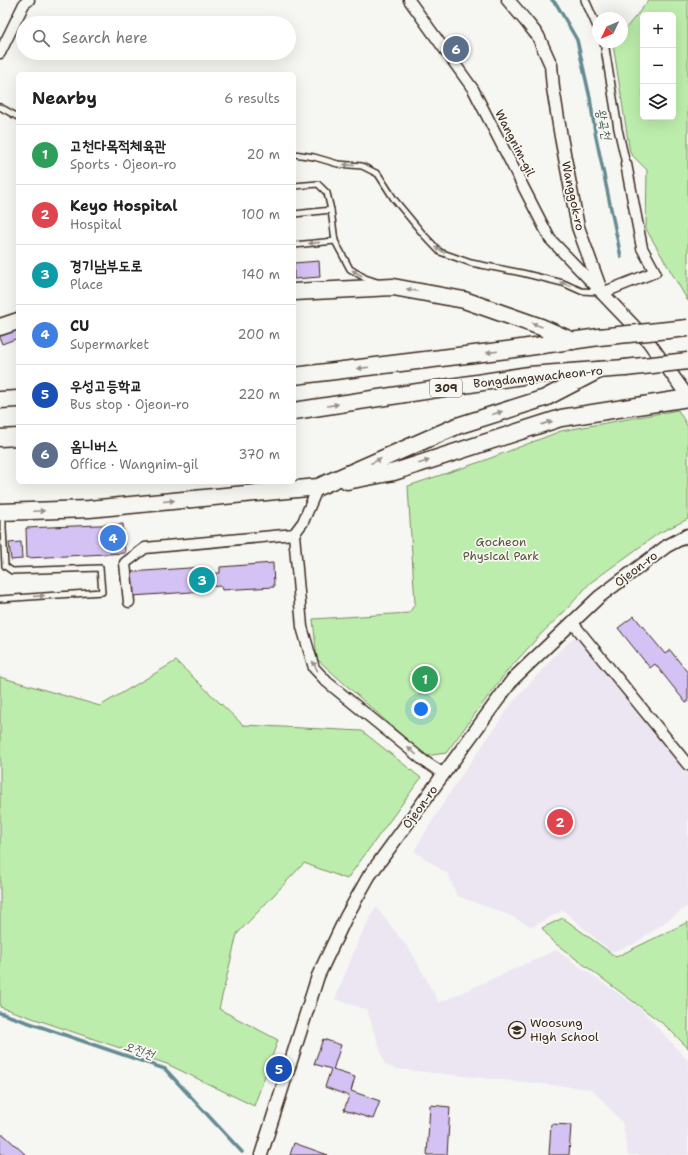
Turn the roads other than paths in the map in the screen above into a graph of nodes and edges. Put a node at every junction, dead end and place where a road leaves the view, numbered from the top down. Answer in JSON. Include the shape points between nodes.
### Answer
{"nodes":[{"id":1,"x":29,"y":0,"type":"edge"},
{"id":2,"x":409,"y":0,"type":"edge"},
{"id":3,"x":508,"y":0,"type":"edge"},
{"id":4,"x":585,"y":0,"type":"edge"},
{"id":5,"x":18,"y":16,"type":"edge"},
{"id":6,"x":592,"y":16,"type":"edge"},
{"id":7,"x":16,"y":20,"type":"edge"},
{"id":8,"x":605,"y":48,"type":"edge"},
{"id":9,"x":0,"y":53,"type":"edge"},
{"id":10,"x":0,"y":108,"type":"edge"},
{"id":11,"x":16,"y":116,"type":"edge"},
{"id":12,"x":296,"y":154,"type":"edge"},
{"id":13,"x":626,"y":164,"type":"joint"},
{"id":14,"x":296,"y":186,"type":"edge"},
{"id":15,"x":331,"y":210,"type":"junction"},
{"id":16,"x":296,"y":214,"type":"edge"},
{"id":17,"x":335,"y":241,"type":"junction"},
{"id":18,"x":296,"y":245,"type":"edge"},
{"id":19,"x":393,"y":287,"type":"junction"},
{"id":20,"x":296,"y":292,"type":"edge"},
{"id":21,"x":602,"y":293,"type":"junction"},
{"id":22,"x":16,"y":322,"type":"edge"},
{"id":23,"x":0,"y":327,"type":"edge"},
{"id":24,"x":688,"y":328,"type":"edge"},
{"id":25,"x":572,"y":341,"type":"junction"},
{"id":26,"x":688,"y":361,"type":"edge"},
{"id":27,"x":600,"y":370,"type":"junction"},
{"id":28,"x":296,"y":376,"type":"edge"},
{"id":29,"x":688,"y":397,"type":"edge"},
{"id":30,"x":16,"y":399,"type":"edge"},
{"id":31,"x":0,"y":400,"type":"edge"},
{"id":32,"x":296,"y":411,"type":"edge"},
{"id":33,"x":16,"y":437,"type":"edge"},
{"id":34,"x":0,"y":438,"type":"edge"},
{"id":35,"x":318,"y":487,"type":"junction"},
{"id":36,"x":2,"y":512,"type":"edge"},
{"id":37,"x":294,"y":534,"type":"junction"},
{"id":38,"x":688,"y":535,"type":"edge"},
{"id":39,"x":0,"y":599,"type":"edge"},
{"id":40,"x":129,"y":602,"type":"dead end"},
{"id":41,"x":572,"y":622,"type":"junction"},
{"id":42,"x":688,"y":765,"type":"edge"},
{"id":43,"x":444,"y":774,"type":"junction"},
{"id":44,"x":261,"y":1155,"type":"edge"}],
"edges":[{"from":1,"to":5,"type":"street"},
{"from":2,"to":21,"type":"street","name":"Wangnim-gil","via":[[473,89],[550,239]]},
{"from":3,"to":21,"type":"street","name":"Wanggok-ro","via":[[538,36],[551,65],[578,227]]},
{"from":4,"to":6,"type":"street"},
{"from":7,"to":9,"type":"street"},
{"from":8,"to":13,"type":"street"},
{"from":10,"to":11,"type":"lane"},
{"from":21,"to":12,"type":"lane","one_way":true,"via":[[581,291],[563,283],[471,263],[440,252],[394,199],[378,174],[362,166],[338,164]]},
{"from":13,"to":21,"type":"street","via":[[642,248],[655,272]]},
{"from":14,"to":15,"type":"lane","via":[[318,184],[327,193]]},
{"from":15,"to":16,"type":"lane"},
{"from":15,"to":17,"type":"lane"},
{"from":17,"to":18,"type":"lane","one_way":true},
{"from":19,"to":17,"type":"lane","one_way":true,"via":[[365,278],[350,269]]},
{"from":19,"to":20,"type":"highway"},
{"from":25,"to":19,"type":"highway","one_way":true,"via":[[541,327],[464,300]]},
{"from":21,"to":29,"type":"street","name":"Wanggok-ro","via":[[648,341]]},
{"from":22,"to":23,"type":"highway"},
{"from":24,"to":25,"type":"highway","bridge":true},
{"from":25,"to":28,"type":"highway","one_way":true},
{"from":26,"to":27,"type":"highway","name":"Bongdamgwacheon-ro","number":"309","bridge":true},
{"from":32,"to":27,"type":"highway","name":"Bongdamgwacheon-ro","number":"309","one_way":true,"via":[[529,375]]},
{"from":35,"to":27,"type":"highway","one_way":true,"via":[[457,426],[545,398]]},
{"from":35,"to":29,"type":"highway","one_way":true,"via":[[394,472],[561,418]]},
{"from":30,"to":31,"type":"highway"},
{"from":33,"to":34,"type":"highway"},
{"from":36,"to":35,"type":"highway","one_way":true,"via":[[89,509]]},
{"from":35,"to":37,"type":"street","via":[[303,522]]},
{"from":39,"to":36,"type":"lane","one_way":true,"via":[[102,592],[100,568],[12,571],[5,566]]},
{"from":37,"to":40,"type":"street","via":[[145,548],[125,563]]},
{"from":43,"to":37,"type":"street","one_way":true,"via":[[424,761],[333,687],[314,668],[302,627]]},
{"from":38,"to":41,"type":"street","name":"Ojeon-ro","via":[[667,546],[605,592]]},
{"from":41,"to":42,"type":"street"},
{"from":41,"to":43,"type":"street","name":"Ojeon-ro","via":[[514,679]]},
{"from":43,"to":44,"type":"street","name":"Ojeon-ro","via":[[369,876],[346,917],[318,976]]}]}
